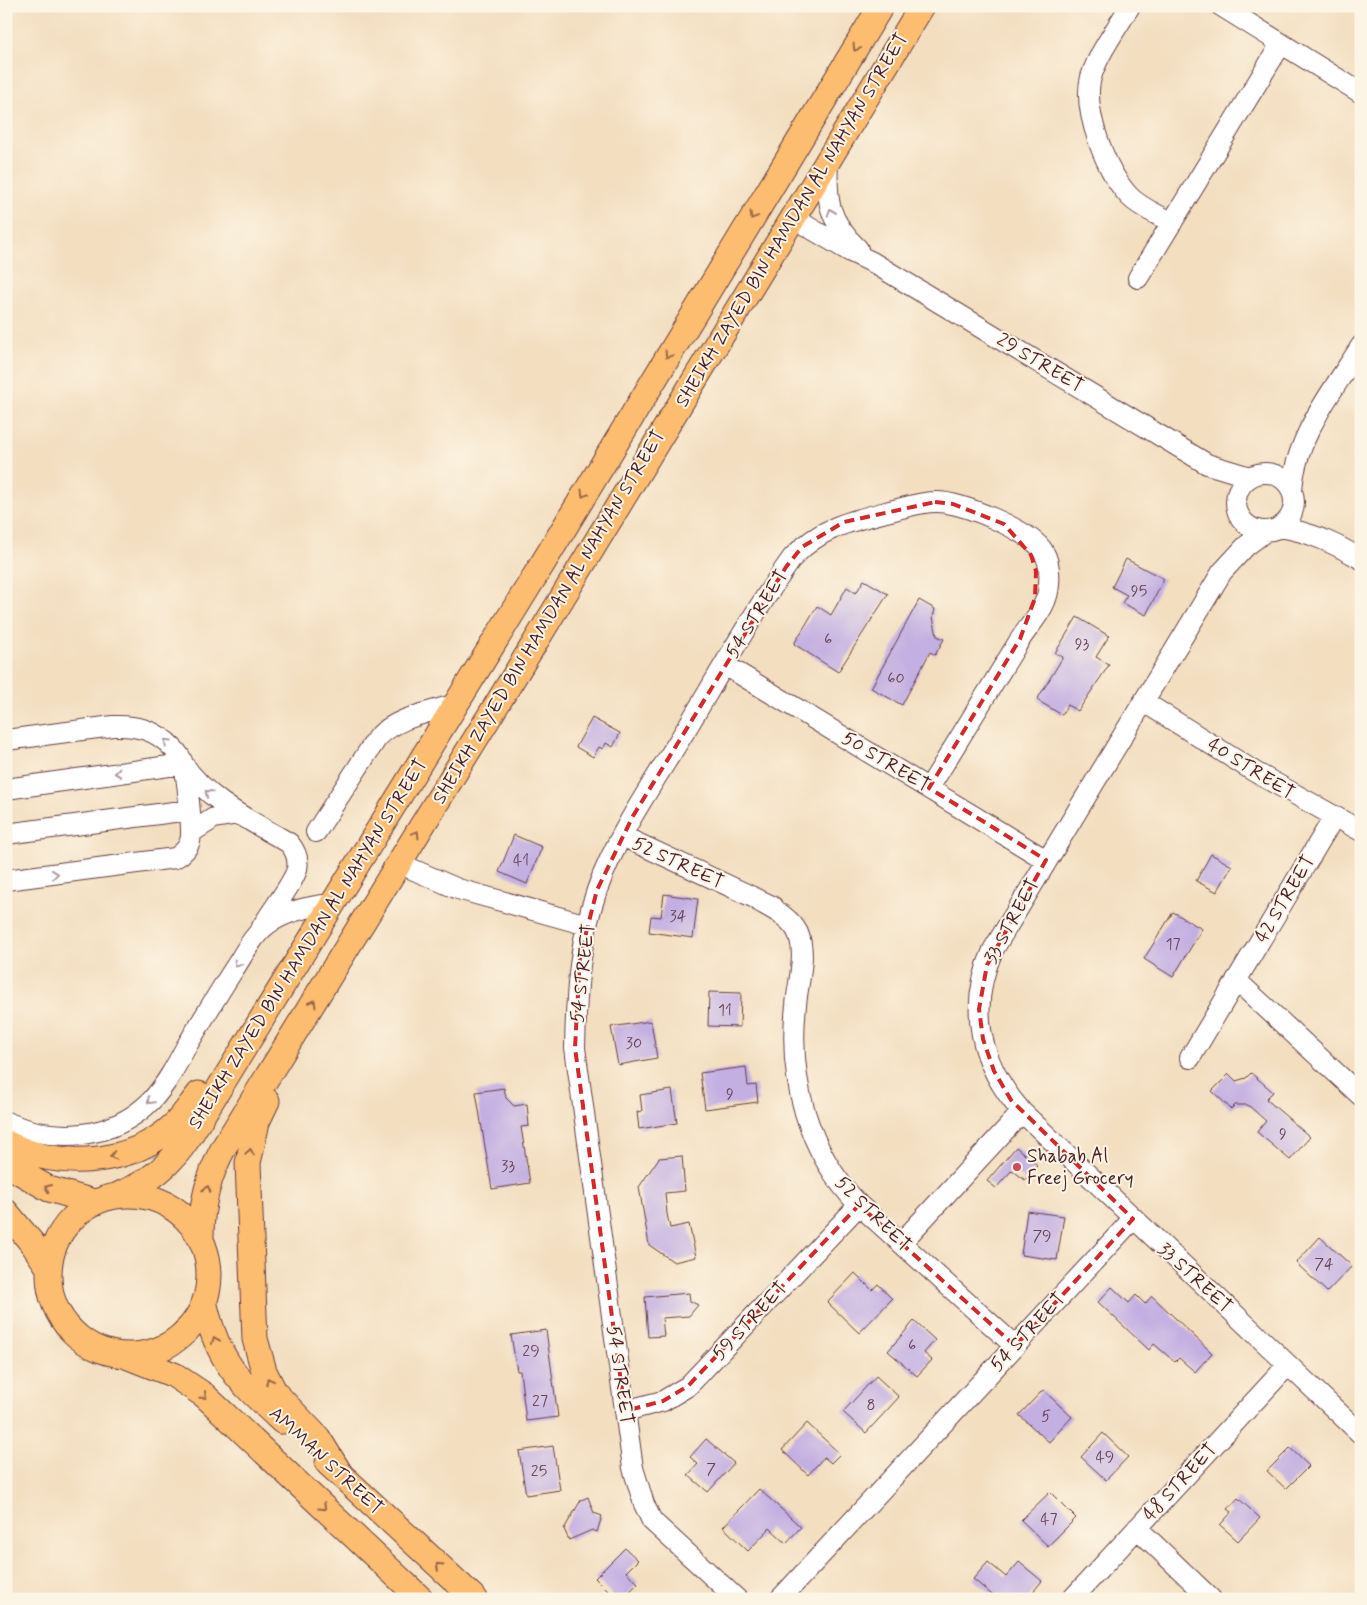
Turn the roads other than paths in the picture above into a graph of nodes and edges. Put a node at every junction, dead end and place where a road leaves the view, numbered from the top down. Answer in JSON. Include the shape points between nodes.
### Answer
{"nodes":[{"id":1,"x":881,"y":6,"type":"edge"},
{"id":2,"x":922,"y":6,"type":"edge"},
{"id":3,"x":1130,"y":6,"type":"edge"},
{"id":4,"x":1220,"y":6,"type":"edge"},
{"id":5,"x":1281,"y":44,"type":"junction"},
{"id":6,"x":1361,"y":93,"type":"edge"},
{"id":7,"x":810,"y":124,"type":"junction"},
{"id":8,"x":829,"y":159,"type":"junction"},
{"id":9,"x":793,"y":218,"type":"junction"},
{"id":10,"x":1172,"y":223,"type":"junction"},
{"id":11,"x":872,"y":262,"type":"junction"},
{"id":12,"x":1138,"y":278,"type":"dead end"},
{"id":13,"x":1361,"y":346,"type":"edge"},
{"id":14,"x":1304,"y":440,"type":"junction"},
{"id":15,"x":1207,"y":464,"type":"junction"},
{"id":16,"x":1255,"y":475,"type":"junction"},
{"id":17,"x":1293,"y":495,"type":"junction"},
{"id":18,"x":1238,"y":509,"type":"junction"},
{"id":19,"x":1273,"y":529,"type":"junction"},
{"id":20,"x":1330,"y":541,"type":"junction"},
{"id":21,"x":1361,"y":559,"type":"edge"},
{"id":22,"x":1222,"y":572,"type":"junction"},
{"id":23,"x":725,"y":665,"type":"junction"},
{"id":24,"x":1144,"y":702,"type":"junction"},
{"id":25,"x":456,"y":704,"type":"junction"},
{"id":26,"x":6,"y":740,"type":"edge"},
{"id":27,"x":183,"y":764,"type":"junction"},
{"id":28,"x":929,"y":788,"type":"junction"},
{"id":29,"x":6,"y":789,"type":"edge"},
{"id":30,"x":189,"y":810,"type":"junction"},
{"id":31,"x":239,"y":814,"type":"junction"},
{"id":32,"x":1334,"y":817,"type":"junction"},
{"id":33,"x":1361,"y":831,"type":"edge"},
{"id":34,"x":192,"y":832,"type":"junction"},
{"id":35,"x":316,"y":832,"type":"dead end"},
{"id":36,"x":6,"y":834,"type":"edge"},
{"id":37,"x":622,"y":836,"type":"junction"},
{"id":38,"x":1046,"y":860,"type":"junction"},
{"id":39,"x":398,"y":863,"type":"junction"},
{"id":40,"x":6,"y":880,"type":"edge"},
{"id":41,"x":332,"y":904,"type":"junction"},
{"id":42,"x":587,"y":925,"type":"junction"},
{"id":43,"x":258,"y":932,"type":"junction"},
{"id":44,"x":1236,"y":980,"type":"junction"},
{"id":45,"x":251,"y":1035,"type":"junction"},
{"id":46,"x":292,"y":1037,"type":"junction"},
{"id":47,"x":1190,"y":1058,"type":"dead end"},
{"id":48,"x":1361,"y":1096,"type":"edge"},
{"id":49,"x":1022,"y":1112,"type":"junction"},
{"id":50,"x":6,"y":1122,"type":"edge"},
{"id":51,"x":6,"y":1144,"type":"edge"},
{"id":52,"x":6,"y":1164,"type":"edge"},
{"id":53,"x":120,"y":1194,"type":"junction"},
{"id":54,"x":94,"y":1202,"type":"junction"},
{"id":55,"x":859,"y":1205,"type":"junction"},
{"id":56,"x":6,"y":1212,"type":"edge"},
{"id":57,"x":1133,"y":1219,"type":"junction"},
{"id":58,"x":201,"y":1237,"type":"junction"},
{"id":59,"x":901,"y":1243,"type":"junction"},
{"id":60,"x":49,"y":1268,"type":"junction"},
{"id":61,"x":205,"y":1305,"type":"junction"},
{"id":62,"x":1015,"y":1346,"type":"junction"},
{"id":63,"x":114,"y":1354,"type":"junction"},
{"id":64,"x":1288,"y":1364,"type":"junction"},
{"id":65,"x":625,"y":1411,"type":"junction"},
{"id":66,"x":1361,"y":1434,"type":"edge"},
{"id":67,"x":341,"y":1475,"type":"junction"},
{"id":68,"x":1137,"y":1528,"type":"junction"},
{"id":69,"x":421,"y":1599,"type":"edge"},
{"id":70,"x":475,"y":1599,"type":"edge"},
{"id":71,"x":737,"y":1599,"type":"edge"},
{"id":72,"x":780,"y":1599,"type":"edge"},
{"id":73,"x":1072,"y":1599,"type":"edge"},
{"id":74,"x":1210,"y":1599,"type":"edge"}],
"edges":[{"from":1,"to":7,"type":"main road","name":"SHEIKH ZAYED BIN HAMDAN AL NAHYAN STREET","one_way":true},
{"from":2,"to":8,"type":"main road","name":"SHEIKH ZAYED BIN HAMDAN AL NAHYAN STREET"},
{"from":3,"to":10,"type":"street","via":[[1094,68],[1089,91],[1091,116],[1111,170],[1124,190],[1132,199]]},
{"from":4,"to":5,"type":"street"},
{"from":5,"to":6,"type":"street"},
{"from":5,"to":10,"type":"street"},
{"from":7,"to":9,"type":"main road","via":[[803,155],[781,196]]},
{"from":7,"to":25,"type":"main road","name":"SHEIKH ZAYED BIN HAMDAN AL NAHYAN STREET","one_way":true},
{"from":8,"to":9,"type":"main road","name":"SHEIKH ZAYED BIN HAMDAN AL NAHYAN STREET"},
{"from":11,"to":8,"type":"street","name":"29 STREET","one_way":true,"via":[[841,232],[832,214],[827,190]]},
{"from":9,"to":11,"type":"street","name":"29 STREET"},
{"from":39,"to":9,"type":"main road","name":"SHEIKH ZAYED BIN HAMDAN AL NAHYAN STREET","one_way":true},
{"from":10,"to":12,"type":"street"},
{"from":11,"to":15,"type":"street","name":"29 STREET"},
{"from":13,"to":14,"type":"street"},
{"from":14,"to":16,"type":"street","via":[[1286,456]]},
{"from":14,"to":17,"type":"street","via":[[1294,470]]},
{"from":15,"to":16,"type":"street","name":"29 STREET"},
{"from":15,"to":18,"type":"street","name":"29 STREET"},
{"from":16,"to":17,"type":"street","via":[[1276,475]]},
{"from":16,"to":18,"type":"street","via":[[1241,487]]},
{"from":17,"to":19,"type":"street","via":[[1290,516]]},
{"from":17,"to":20,"type":"street","via":[[1304,516]]},
{"from":18,"to":19,"type":"street","via":[[1251,527]]},
{"from":18,"to":22,"type":"street","name":"33 STREET","via":[[1238,533]]},
{"from":19,"to":20,"type":"street","via":[[1299,530]]},
{"from":19,"to":22,"type":"street","name":"33 STREET","via":[[1246,546]]},
{"from":20,"to":21,"type":"street"},
{"from":22,"to":24,"type":"street","name":"33 STREET"},
{"from":23,"to":28,"type":"street","name":"50 STREET"},
{"from":23,"to":28,"type":"street","name":"54 STREET","via":[[794,557],[812,539],[833,527],[935,502],[953,504],[1004,524],[1026,548],[1036,571],[1035,598],[1020,638]]},
{"from":23,"to":37,"type":"street","name":"54 STREET"},
{"from":24,"to":32,"type":"street","name":"40 STREET"},
{"from":24,"to":38,"type":"street","name":"33 STREET"},
{"from":25,"to":35,"type":"street","via":[[401,721],[384,731]]},
{"from":25,"to":41,"type":"main road","name":"SHEIKH ZAYED BIN HAMDAN AL NAHYAN STREET"},
{"from":27,"to":26,"type":"street","one_way":true,"via":[[162,737],[130,725]]},
{"from":27,"to":29,"type":"street","one_way":true},
{"from":27,"to":30,"type":"street"},
{"from":31,"to":27,"type":"street","one_way":true,"via":[[207,793]]},
{"from":28,"to":38,"type":"street","name":"50 STREET"},
{"from":30,"to":34,"type":"street"},
{"from":30,"to":36,"type":"street"},
{"from":31,"to":34,"type":"street","via":[[214,818]]},
{"from":31,"to":43,"type":"street","via":[[289,844],[297,855],[295,874]]},
{"from":32,"to":33,"type":"street","name":"40 STREET"},
{"from":32,"to":44,"type":"street","name":"42 STREET"},
{"from":40,"to":34,"type":"street","one_way":true,"via":[[175,858],[188,847]]},
{"from":37,"to":42,"type":"street","name":"54 STREET","via":[[597,890]]},
{"from":37,"to":55,"type":"street","name":"52 STREET","via":[[760,902],[787,919],[797,932],[802,950],[794,1026],[795,1059],[805,1115],[826,1162],[844,1190]]},
{"from":38,"to":49,"type":"street","name":"33 STREET","via":[[994,950],[980,995],[980,1023],[988,1055],[1002,1086]]},
{"from":39,"to":42,"type":"street","via":[[458,889]]},
{"from":46,"to":39,"type":"main road","name":"SHEIKH ZAYED BIN HAMDAN AL NAHYAN STREET","one_way":true},
{"from":41,"to":43,"type":"street","via":[[293,912]]},
{"from":41,"to":45,"type":"main road","name":"SHEIKH ZAYED BIN HAMDAN AL NAHYAN STREET"},
{"from":42,"to":65,"type":"street","name":"54 STREET","via":[[577,986],[576,1048]]},
{"from":43,"to":50,"type":"street","one_way":true,"via":[[168,1078],[139,1111],[115,1125],[74,1135],[45,1134]]},
{"from":44,"to":47,"type":"street","name":"42 STREET"},
{"from":44,"to":48,"type":"street"},
{"from":45,"to":51,"type":"main road","one_way":true,"via":[[233,1046],[174,1125],[134,1150],[112,1157],[65,1160],[33,1155]]},
{"from":45,"to":53,"type":"main road","name":"SHEIKH ZAYED BIN HAMDAN AL NAHYAN STREET","via":[[180,1150],[158,1173]]},
{"from":58,"to":46,"type":"main road","name":"SHEIKH ZAYED BIN HAMDAN AL NAHYAN STREET","one_way":true,"via":[[205,1195],[216,1162]]},
{"from":67,"to":46,"type":"main road","one_way":true,"via":[[318,1438],[275,1392],[264,1371],[255,1339],[249,1156],[262,1110],[293,1057]]},
{"from":49,"to":57,"type":"street","name":"33 STREET"},
{"from":49,"to":59,"type":"street"},
{"from":54,"to":52,"type":"main road","one_way":true,"via":[[49,1189]]},
{"from":53,"to":54,"type":"main road"},
{"from":53,"to":58,"type":"main road","via":[[144,1195],[167,1203],[187,1218]]},
{"from":54,"to":60,"type":"main road","via":[[77,1213],[63,1229],[53,1247]]},
{"from":55,"to":59,"type":"street","name":"52 STREET"},
{"from":55,"to":65,"type":"street","name":"59 STREET","via":[[688,1386],[663,1402]]},
{"from":56,"to":60,"type":"main road"},
{"from":57,"to":62,"type":"street","name":"54 STREET"},
{"from":57,"to":64,"type":"street","name":"33 STREET"},
{"from":58,"to":61,"type":"main road","via":[[209,1259],[210,1275]]},
{"from":59,"to":62,"type":"street","name":"52 STREET"},
{"from":60,"to":63,"type":"main road","via":[[50,1291],[58,1313],[72,1332],[92,1346]]},
{"from":61,"to":63,"type":"main road","via":[[190,1329],[168,1346],[142,1355]]},
{"from":67,"to":61,"type":"main road","name":"AMMAN STREET","one_way":true,"via":[[236,1377],[216,1344]]},
{"from":62,"to":72,"type":"street","name":"54 STREET"},
{"from":63,"to":69,"type":"main road","name":"AMMAN STREET","one_way":true,"via":[[157,1367],[204,1395]]},
{"from":64,"to":66,"type":"street","name":"33 STREET"},
{"from":64,"to":68,"type":"street","name":"48 STREET"},
{"from":65,"to":71,"type":"street","name":"54 STREET","via":[[634,1468],[652,1521]]},
{"from":70,"to":67,"type":"main road","name":"AMMAN STREET","one_way":true},
{"from":68,"to":73,"type":"street","name":"48 STREET"},
{"from":68,"to":74,"type":"street"}]}
